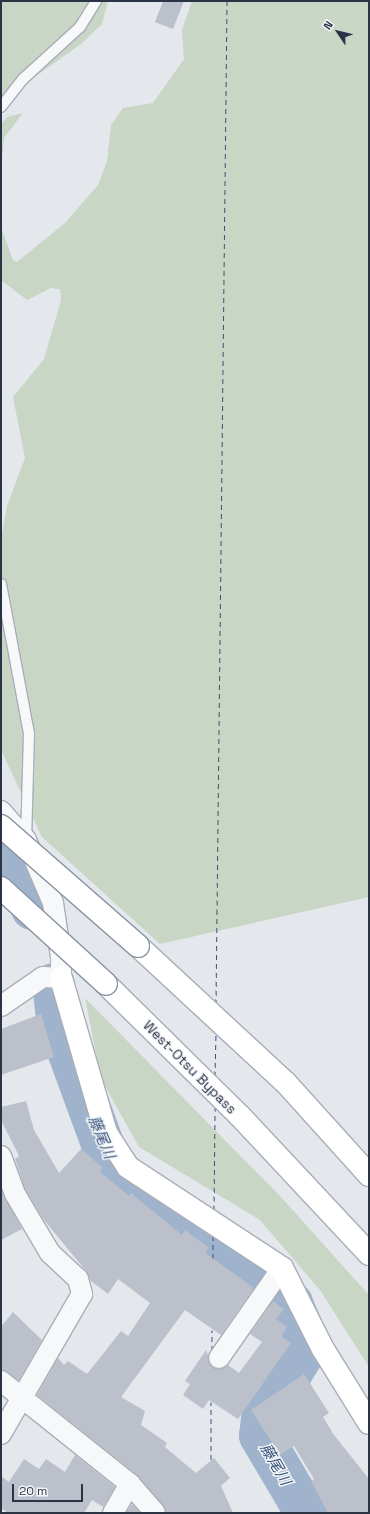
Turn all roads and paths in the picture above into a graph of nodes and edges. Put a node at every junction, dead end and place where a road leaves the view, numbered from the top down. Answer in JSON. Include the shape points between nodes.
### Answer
{"nodes":[{"id":1,"x":96,"y":1,"type":"edge"},
{"id":2,"x":1,"y":107,"type":"edge"},
{"id":3,"x":1,"y":584,"type":"edge"},
{"id":4,"x":1,"y":811,"type":"edge"},
{"id":5,"x":1,"y":826,"type":"edge"},
{"id":6,"x":26,"y":840,"type":"junction"},
{"id":7,"x":1,"y":888,"type":"edge"},
{"id":8,"x":1,"y":898,"type":"edge"},
{"id":9,"x":60,"y":941,"type":"junction"},
{"id":10,"x":61,"y":978,"type":"junction"},
{"id":11,"x":1,"y":1006,"type":"edge"},
{"id":12,"x":1,"y":1156,"type":"edge"},
{"id":13,"x":369,"y":1175,"type":"edge"},
{"id":14,"x":369,"y":1254,"type":"edge"},
{"id":15,"x":282,"y":1268,"type":"junction"},
{"id":16,"x":219,"y":1358,"type":"dead end"},
{"id":17,"x":1,"y":1381,"type":"edge"},
{"id":18,"x":22,"y":1397,"type":"junction"},
{"id":19,"x":369,"y":1423,"type":"edge"},
{"id":20,"x":1,"y":1434,"type":"edge"},
{"id":21,"x":130,"y":1484,"type":"junction"},
{"id":22,"x":114,"y":1513,"type":"edge"},
{"id":23,"x":155,"y":1513,"type":"edge"}],
"edges":[{"from":1,"to":2,"type":"lane","via":[[80,27],[23,79]]},
{"from":3,"to":6,"type":"lane","via":[[28,734]]},
{"from":4,"to":6,"type":"street"},
{"from":5,"to":13,"type":"main road","bridge":true,"via":[[138,946],[286,1083]]},
{"from":6,"to":9,"type":"street","via":[[53,903]]},
{"from":7,"to":14,"type":"main road","name":"West-Otsu Bypass","bridge":true,"via":[[106,984],[240,1116]]},
{"from":8,"to":9,"type":"street"},
{"from":9,"to":10,"type":"street"},
{"from":10,"to":11,"type":"street","via":[[43,977]]},
{"from":10,"to":15,"type":"main road","via":[[106,1133],[128,1167]]},
{"from":12,"to":18,"type":"street","via":[[15,1194],[50,1253],[78,1279],[82,1294]]},
{"from":15,"to":16,"type":"street"},
{"from":15,"to":19,"type":"main road","via":[[324,1348]]},
{"from":17,"to":18,"type":"street"},
{"from":18,"to":20,"type":"street"},
{"from":18,"to":21,"type":"street"},
{"from":21,"to":22,"type":"street"},
{"from":21,"to":23,"type":"street"}]}
